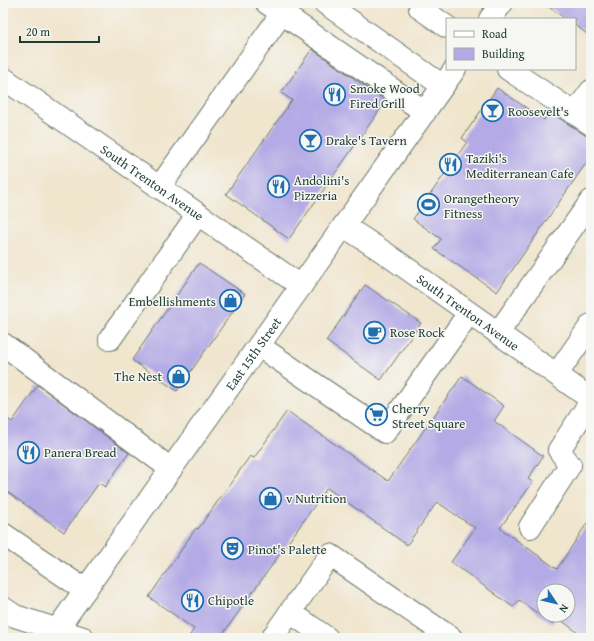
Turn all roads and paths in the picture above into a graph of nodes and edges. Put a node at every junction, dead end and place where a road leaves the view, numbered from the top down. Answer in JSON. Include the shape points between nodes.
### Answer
{"nodes":[{"id":1,"x":325,"y":3,"type":"edge"},
{"id":2,"x":424,"y":3,"type":"edge"},
{"id":3,"x":502,"y":3,"type":"edge"},
{"id":4,"x":279,"y":6,"type":"edge"},
{"id":5,"x":491,"y":18,"type":"edge"},
{"id":6,"x":446,"y":27,"type":"edge"},
{"id":7,"x":510,"y":70,"type":"edge"},
{"id":8,"x":449,"y":77,"type":"edge"},
{"id":9,"x":3,"y":78,"type":"edge"},
{"id":10,"x":591,"y":91,"type":"edge"},
{"id":11,"x":425,"y":112,"type":"junction"},
{"id":12,"x":583,"y":119,"type":"edge"},
{"id":13,"x":159,"y":188,"type":"junction"},
{"id":14,"x":591,"y":201,"type":"edge"},
{"id":15,"x":198,"y":214,"type":"junction"},
{"id":16,"x":344,"y":226,"type":"junction"},
{"id":17,"x":301,"y":286,"type":"junction"},
{"id":18,"x":469,"y":313,"type":"junction"},
{"id":19,"x":591,"y":325,"type":"edge"},
{"id":20,"x":498,"y":333,"type":"junction"},
{"id":21,"x":110,"y":339,"type":"dead end"},
{"id":22,"x":3,"y":344,"type":"edge"},
{"id":23,"x":259,"y":346,"type":"junction"},
{"id":24,"x":557,"y":374,"type":"junction"},
{"id":25,"x":591,"y":400,"type":"edge"},
{"id":26,"x":171,"y":469,"type":"junction"},
{"id":27,"x":530,"y":527,"type":"dead end"},
{"id":28,"x":3,"y":534,"type":"edge"},
{"id":29,"x":85,"y":590,"type":"junction"},
{"id":30,"x":3,"y":608,"type":"edge"},
{"id":31,"x":290,"y":612,"type":"junction"},
{"id":32,"x":55,"y":634,"type":"edge"},
{"id":33,"x":83,"y":638,"type":"edge"},
{"id":34,"x":272,"y":638,"type":"edge"},
{"id":35,"x":327,"y":638,"type":"edge"},
{"id":36,"x":451,"y":638,"type":"edge"}],
"edges":[{"from":1,"to":8,"type":"street"},
{"from":2,"to":6,"type":"street","via":[[420,8]]},
{"from":3,"to":5,"type":"street"},
{"from":4,"to":11,"type":"street"},
{"from":4,"to":13,"type":"street"},
{"from":7,"to":12,"type":"street"},
{"from":8,"to":11,"type":"street","name":"East 15th Street"},
{"from":9,"to":13,"type":"street","name":"South Trenton Avenue"},
{"from":10,"to":12,"type":"street"},
{"from":11,"to":16,"type":"street","name":"East 15th Street"},
{"from":13,"to":15,"type":"street","name":"South Trenton Avenue"},
{"from":14,"to":20,"type":"street"},
{"from":15,"to":17,"type":"street","name":"South Trenton Avenue"},
{"from":15,"to":21,"type":"street"},
{"from":16,"to":17,"type":"street","name":"East 15th Street"},
{"from":16,"to":18,"type":"street","name":"South Trenton Avenue"},
{"from":17,"to":23,"type":"street","name":"East 15th Street"},
{"from":18,"to":20,"type":"street","name":"South Trenton Avenue"},
{"from":18,"to":23,"type":"street","via":[[385,432]]},
{"from":19,"to":24,"type":"street"},
{"from":20,"to":24,"type":"street","name":"South Trenton Avenue"},
{"from":22,"to":26,"type":"street"},
{"from":23,"to":26,"type":"street","name":"East 15th Street"},
{"from":24,"to":25,"type":"street","name":"South Trenton Avenue"},
{"from":25,"to":27,"type":"street","via":[[559,450],[570,465]]},
{"from":26,"to":29,"type":"street","name":"East 15th Street"},
{"from":28,"to":29,"type":"street"},
{"from":29,"to":32,"type":"street","name":"East 15th Street"},
{"from":30,"to":32,"type":"street"},
{"from":31,"to":34,"type":"street"},
{"from":31,"to":35,"type":"street"},
{"from":31,"to":36,"type":"street","via":[[330,555]]},
{"from":32,"to":33,"type":"street"}]}
